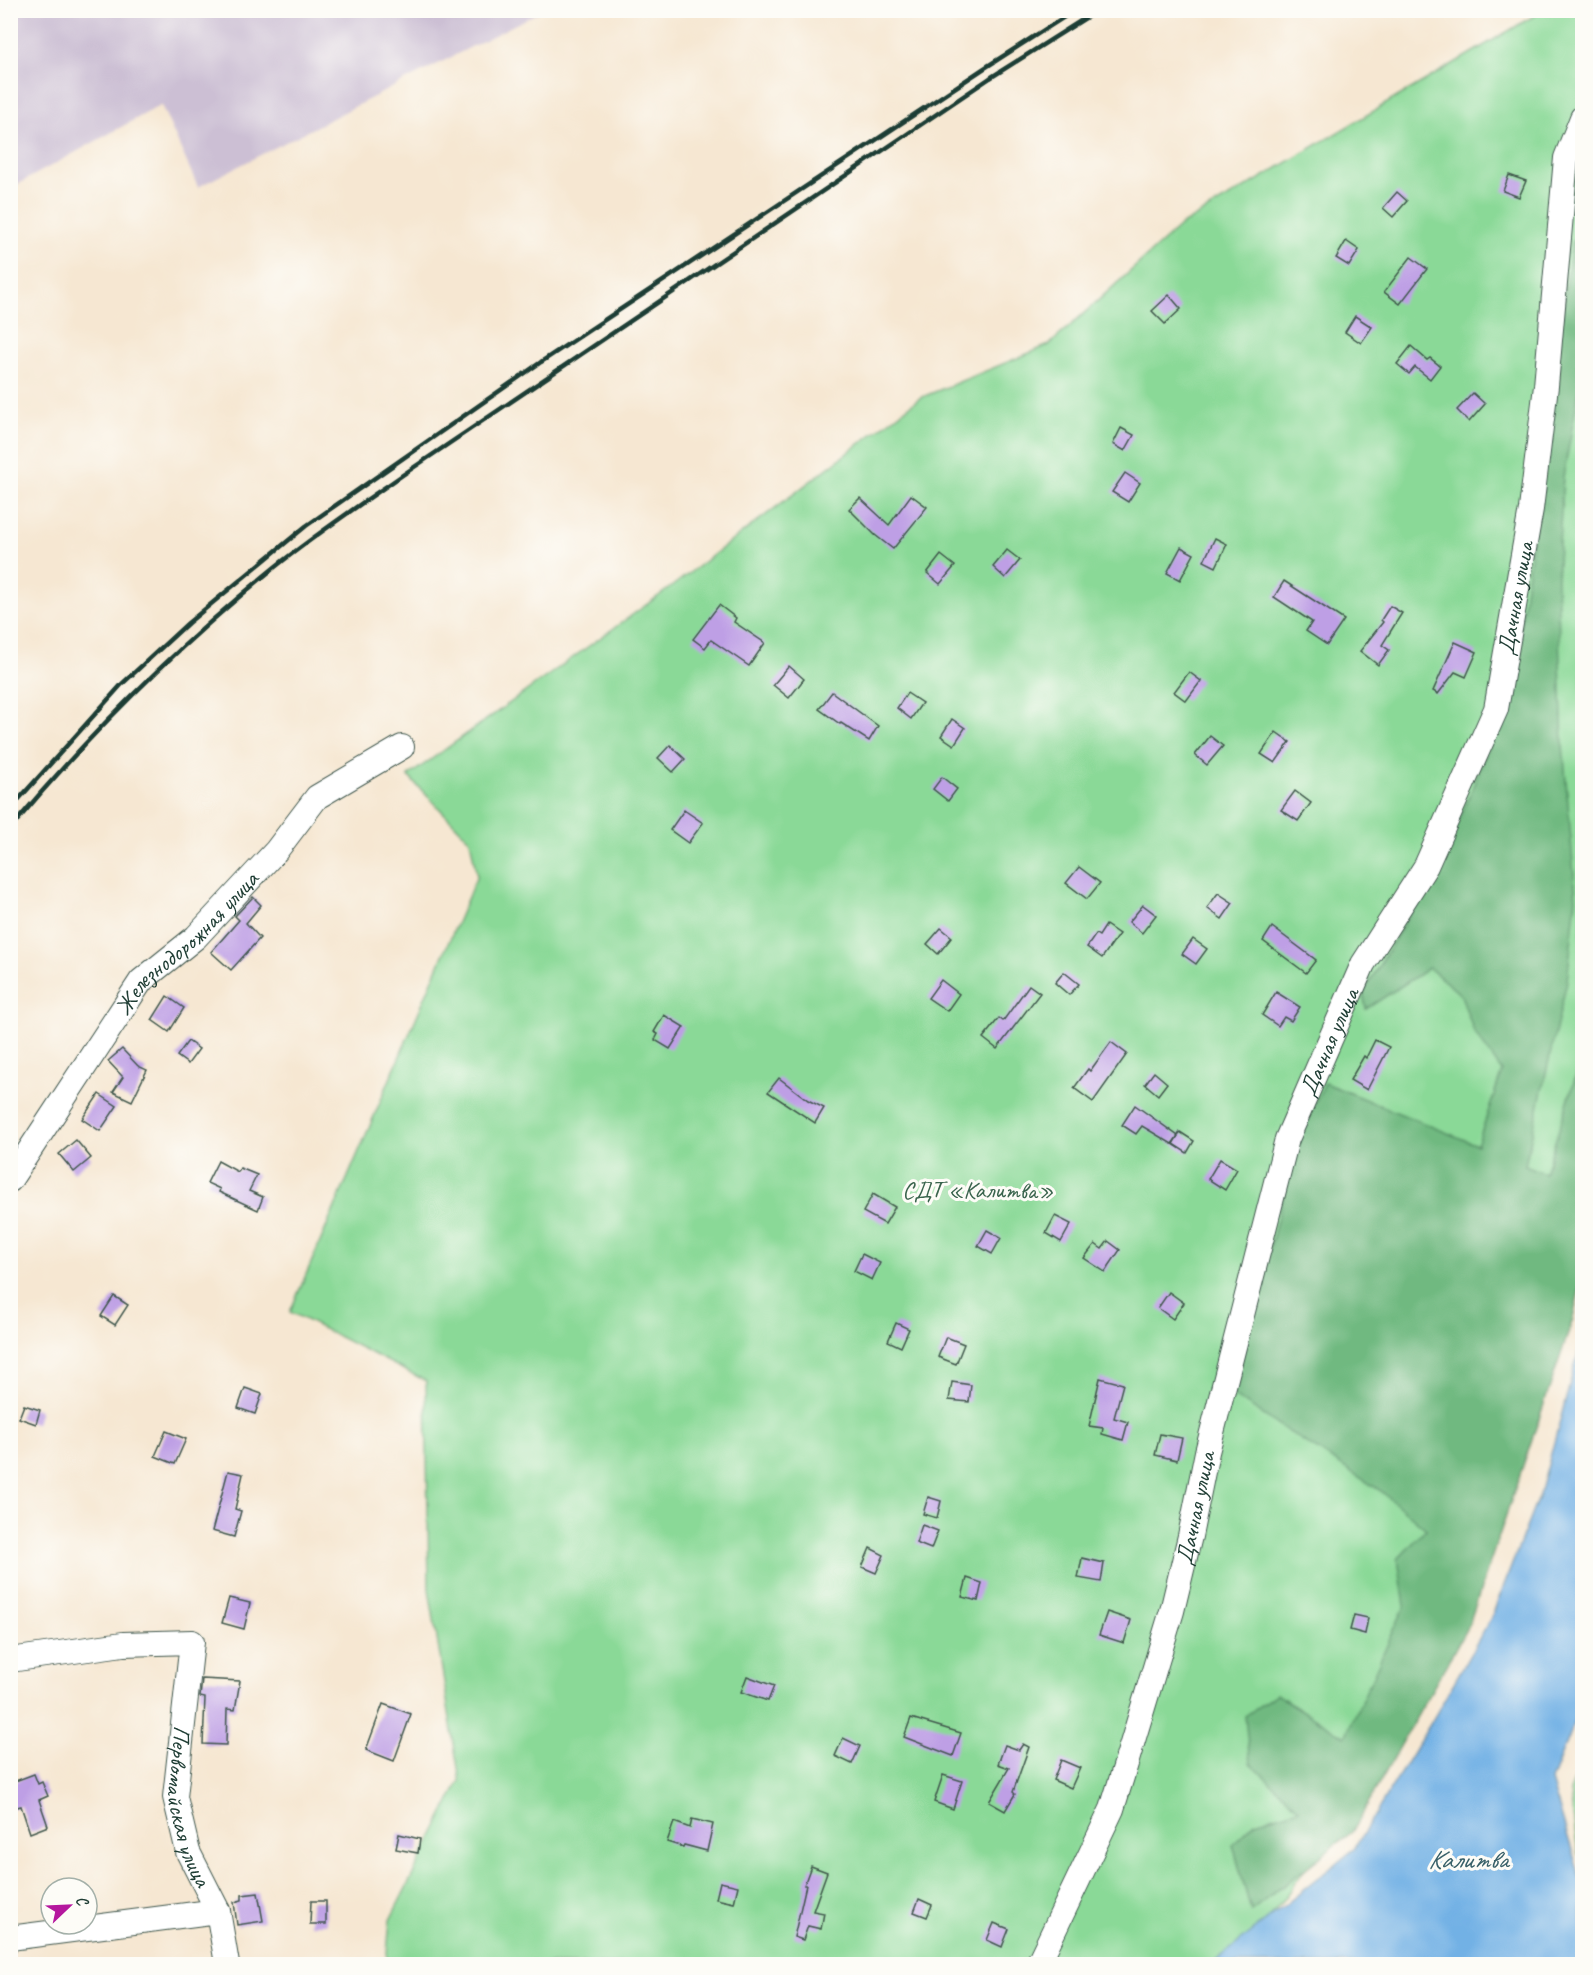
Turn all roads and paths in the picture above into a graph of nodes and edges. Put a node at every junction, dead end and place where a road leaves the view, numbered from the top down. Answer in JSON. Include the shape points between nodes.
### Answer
{"nodes":[{"id":1,"x":1582,"y":118,"type":"edge"},
{"id":2,"x":402,"y":747,"type":"dead end"},
{"id":3,"x":10,"y":1180,"type":"edge"},
{"id":4,"x":10,"y":1660,"type":"edge"},
{"id":5,"x":218,"y":1911,"type":"junction"},
{"id":6,"x":10,"y":1938,"type":"edge"},
{"id":7,"x":227,"y":1965,"type":"edge"},
{"id":8,"x":1038,"y":1965,"type":"edge"}],
"edges":[{"from":1,"to":8,"type":"street","name":"Дачная улица","via":[[1566,158],[1531,509],[1496,709],[1426,866],[1363,964],[1287,1139],[1207,1452],[1172,1611],[1112,1809]]},
{"from":2,"to":3,"type":"street","name":"Железнодорожная улица","via":[[317,797],[276,850],[196,937],[141,981]]},
{"from":4,"to":5,"type":"street","name":"Первомайская улица","via":[[123,1644],[192,1642],[175,1797],[188,1852]]},
{"from":5,"to":6,"type":"street"},
{"from":5,"to":7,"type":"street","name":"Первомайская улица"}]}
